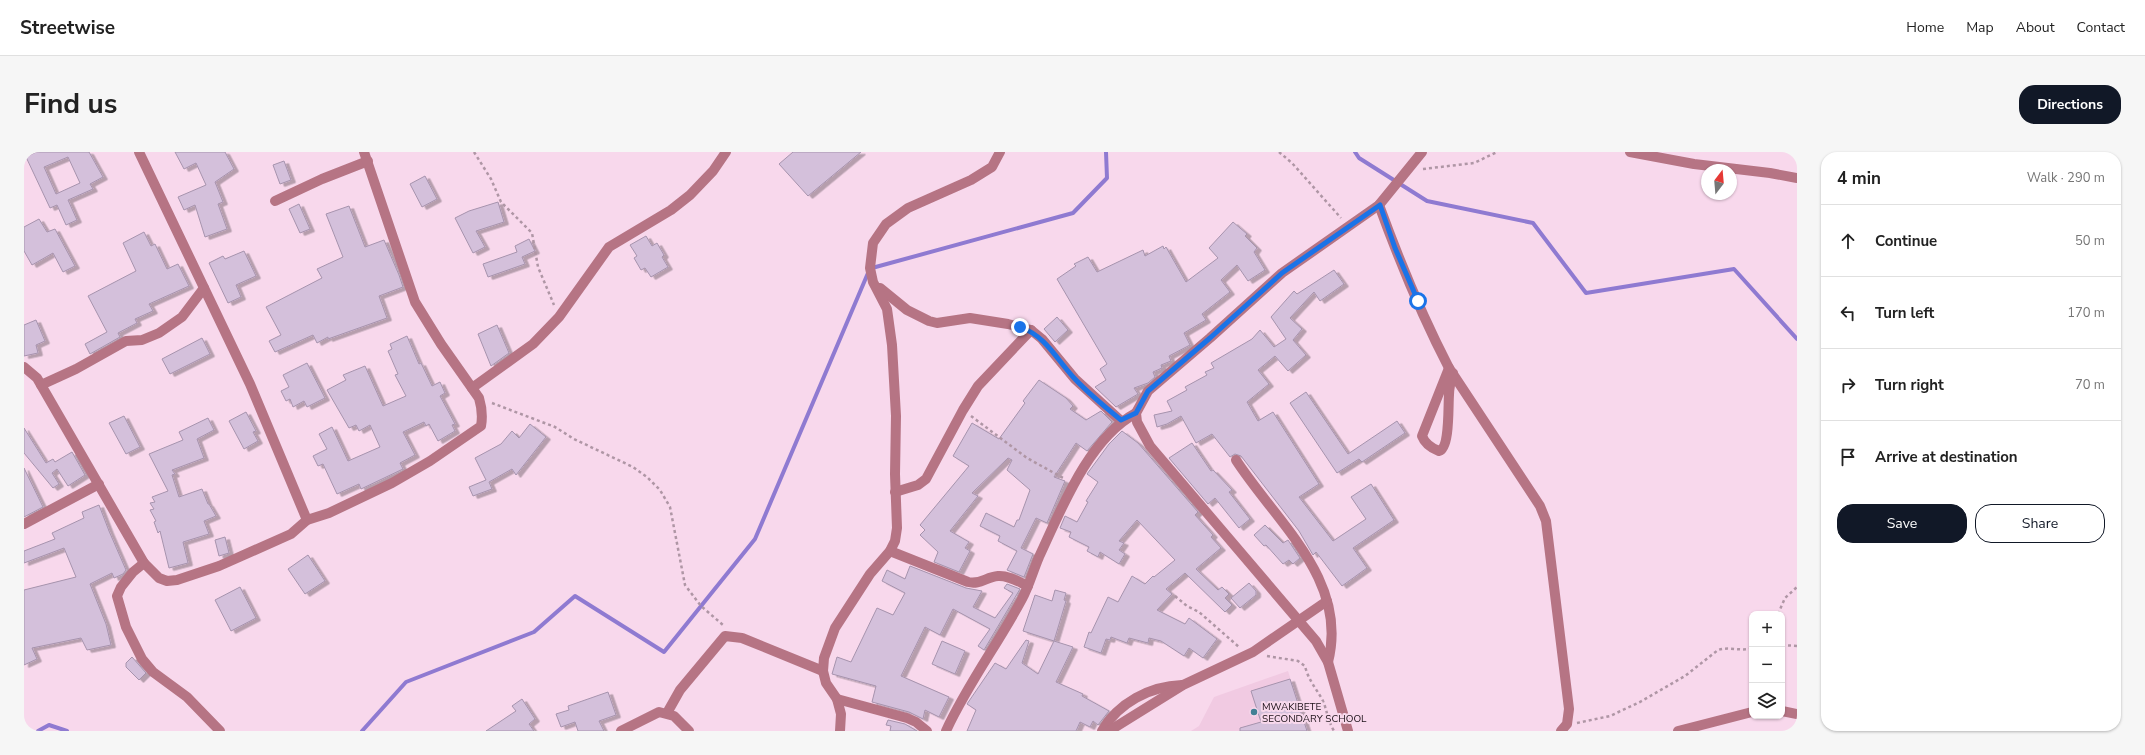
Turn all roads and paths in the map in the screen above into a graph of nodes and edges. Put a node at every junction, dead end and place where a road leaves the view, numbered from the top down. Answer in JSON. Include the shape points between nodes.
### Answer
{"nodes":[{"id":1,"x":139,"y":152,"type":"edge"},
{"id":2,"x":474,"y":152,"type":"edge"},
{"id":3,"x":726,"y":152,"type":"edge"},
{"id":4,"x":1000,"y":152,"type":"edge"},
{"id":5,"x":1279,"y":152,"type":"edge"},
{"id":6,"x":1422,"y":152,"type":"edge"},
{"id":7,"x":1497,"y":152,"type":"edge"},
{"id":8,"x":1630,"y":152,"type":"edge"},
{"id":9,"x":366,"y":156,"type":"edge"},
{"id":10,"x":1408,"y":170,"type":"junction"},
{"id":11,"x":1797,"y":178,"type":"edge"},
{"id":12,"x":275,"y":201,"type":"dead end"},
{"id":13,"x":1380,"y":205,"type":"junction"},
{"id":14,"x":1349,"y":227,"type":"junction"},
{"id":15,"x":873,"y":282,"type":"junction"},
{"id":16,"x":204,"y":288,"type":"junction"},
{"id":17,"x":559,"y":317,"type":"junction"},
{"id":18,"x":1030,"y":330,"type":"junction"},
{"id":19,"x":24,"y":367,"type":"edge"},
{"id":20,"x":1451,"y":370,"type":"junction"},
{"id":21,"x":41,"y":385,"type":"junction"},
{"id":22,"x":472,"y":388,"type":"junction"},
{"id":23,"x":478,"y":398,"type":"junction"},
{"id":24,"x":963,"y":410,"type":"junction"},
{"id":25,"x":1136,"y":413,"type":"junction"},
{"id":26,"x":1121,"y":420,"type":"junction"},
{"id":27,"x":1236,"y":460,"type":"dead end"},
{"id":28,"x":1075,"y":483,"type":"junction"},
{"id":29,"x":99,"y":484,"type":"junction"},
{"id":30,"x":895,"y":492,"type":"junction"},
{"id":31,"x":307,"y":520,"type":"junction"},
{"id":32,"x":24,"y":524,"type":"edge"},
{"id":33,"x":890,"y":551,"type":"junction"},
{"id":34,"x":144,"y":563,"type":"junction"},
{"id":35,"x":1028,"y":586,"type":"junction"},
{"id":36,"x":1797,"y":587,"type":"edge"},
{"id":37,"x":1175,"y":596,"type":"dead end"},
{"id":38,"x":1328,"y":601,"type":"junction"},
{"id":39,"x":1779,"y":611,"type":"edge"},
{"id":40,"x":1298,"y":621,"type":"junction"},
{"id":41,"x":732,"y":636,"type":"junction"},
{"id":42,"x":1785,"y":645,"type":"edge"},
{"id":43,"x":1797,"y":646,"type":"edge"},
{"id":44,"x":1749,"y":649,"type":"edge"},
{"id":45,"x":1251,"y":654,"type":"junction"},
{"id":46,"x":1328,"y":662,"type":"junction"},
{"id":47,"x":823,"y":671,"type":"junction"},
{"id":48,"x":1183,"y":685,"type":"junction"},
{"id":49,"x":837,"y":699,"type":"junction"},
{"id":50,"x":1785,"y":712,"type":"edge"},
{"id":51,"x":668,"y":713,"type":"junction"},
{"id":52,"x":1749,"y":713,"type":"edge"},
{"id":53,"x":1797,"y":714,"type":"edge"},
{"id":54,"x":1564,"y":728,"type":"edge"},
{"id":55,"x":220,"y":731,"type":"edge"},
{"id":56,"x":621,"y":731,"type":"edge"},
{"id":57,"x":689,"y":731,"type":"edge"},
{"id":58,"x":840,"y":731,"type":"edge"},
{"id":59,"x":927,"y":731,"type":"edge"},
{"id":60,"x":946,"y":731,"type":"edge"},
{"id":61,"x":1102,"y":731,"type":"edge"},
{"id":62,"x":1109,"y":731,"type":"edge"},
{"id":63,"x":1334,"y":731,"type":"edge"},
{"id":64,"x":1348,"y":731,"type":"edge"},
{"id":65,"x":1678,"y":731,"type":"edge"}],
"edges":[{"from":1,"to":16,"type":"street"},
{"from":2,"to":17,"type":"path","via":[[491,179],[501,202],[532,233],[538,267]]},
{"from":3,"to":17,"type":"street","via":[[713,171],[690,195],[671,210],[609,247]]},
{"from":4,"to":15,"type":"street","via":[[992,167],[971,180],[908,208],[886,224],[873,243],[870,268]]},
{"from":5,"to":14,"type":"path"},
{"from":6,"to":10,"type":"street"},
{"from":7,"to":10,"type":"path","via":[[1474,164]]},
{"from":8,"to":11,"type":"street","via":[[1694,164]]},
{"from":9,"to":12,"type":"street"},
{"from":9,"to":22,"type":"street","via":[[415,302]]},
{"from":10,"to":13,"type":"street"},
{"from":13,"to":14,"type":"street"},
{"from":13,"to":20,"type":"street","via":[[1407,276]]},
{"from":14,"to":25,"type":"street","via":[[1282,273],[1148,391]]},
{"from":15,"to":18,"type":"street","via":[[893,301],[929,322],[970,318]]},
{"from":15,"to":30,"type":"street","via":[[887,309],[892,345],[896,416]]},
{"from":16,"to":21,"type":"street","via":[[182,317],[159,333],[142,340],[126,341]]},
{"from":16,"to":31,"type":"street","via":[[250,384]]},
{"from":17,"to":22,"type":"street","via":[[533,344]]},
{"from":18,"to":24,"type":"street","via":[[978,386]]},
{"from":18,"to":26,"type":"street","via":[[1042,339],[1075,379]]},
{"from":19,"to":21,"type":"street","via":[[33,372]]},
{"from":20,"to":20,"type":"street","via":[[1422,436],[1432,449],[1439,451],[1442,450],[1446,438]]},
{"from":20,"to":54,"type":"street","via":[[1540,506],[1546,521],[1568,695],[1569,709]]},
{"from":21,"to":29,"type":"street"},
{"from":22,"to":23,"type":"street"},
{"from":23,"to":31,"type":"street","via":[[483,416],[481,426],[474,432],[392,483],[343,507]]},
{"from":23,"to":41,"type":"path","via":[[550,424],[574,439],[633,467],[647,477],[660,490],[670,507],[685,585]]},
{"from":24,"to":28,"type":"path","via":[[1027,458]]},
{"from":24,"to":30,"type":"street","via":[[926,479],[918,485]]},
{"from":25,"to":26,"type":"street"},
{"from":25,"to":40,"type":"street","via":[[1137,422],[1150,446]]},
{"from":26,"to":28,"type":"street","via":[[1092,456]]},
{"from":27,"to":38,"type":"street","via":[[1312,564]]},
{"from":28,"to":35,"type":"street"},
{"from":29,"to":32,"type":"street"},
{"from":29,"to":34,"type":"street"},
{"from":30,"to":33,"type":"street","via":[[897,528]]},
{"from":31,"to":34,"type":"street","via":[[291,534],[269,545],[219,566],[176,580],[159,578]]},
{"from":33,"to":35,"type":"street","via":[[968,582],[980,583],[998,576],[1011,578]]},
{"from":33,"to":47,"type":"street","via":[[870,574],[835,628],[824,658]]},
{"from":34,"to":55,"type":"street","via":[[133,572],[117,596],[126,627],[142,659],[153,672],[187,697]]},
{"from":35,"to":60,"type":"street"},
{"from":36,"to":39,"type":"path","via":[[1785,598]]},
{"from":37,"to":45,"type":"path"},
{"from":38,"to":40,"type":"street"},
{"from":38,"to":46,"type":"street","via":[[1333,634]]},
{"from":40,"to":45,"type":"street"},
{"from":40,"to":46,"type":"street","via":[[1316,641]]},
{"from":41,"to":47,"type":"street"},
{"from":41,"to":51,"type":"street","via":[[720,639],[680,690]]},
{"from":42,"to":43,"type":"path"},
{"from":44,"to":54,"type":"path","via":[[1718,650],[1685,676],[1640,702],[1610,716]]},
{"from":45,"to":48,"type":"street"},
{"from":45,"to":63,"type":"path","via":[[1298,661],[1305,666],[1310,683],[1322,699],[1328,721]]},
{"from":46,"to":64,"type":"street"},
{"from":47,"to":49,"type":"street","via":[[826,683]]},
{"from":48,"to":61,"type":"street","via":[[1166,686],[1144,694],[1113,715]]},
{"from":48,"to":62,"type":"street"},
{"from":49,"to":58,"type":"street","via":[[841,714]]},
{"from":49,"to":59,"type":"street","via":[[907,718]]},
{"from":50,"to":53,"type":"street"},
{"from":51,"to":56,"type":"street","via":[[659,712]]},
{"from":51,"to":57,"type":"street"},
{"from":52,"to":65,"type":"street"}]}
